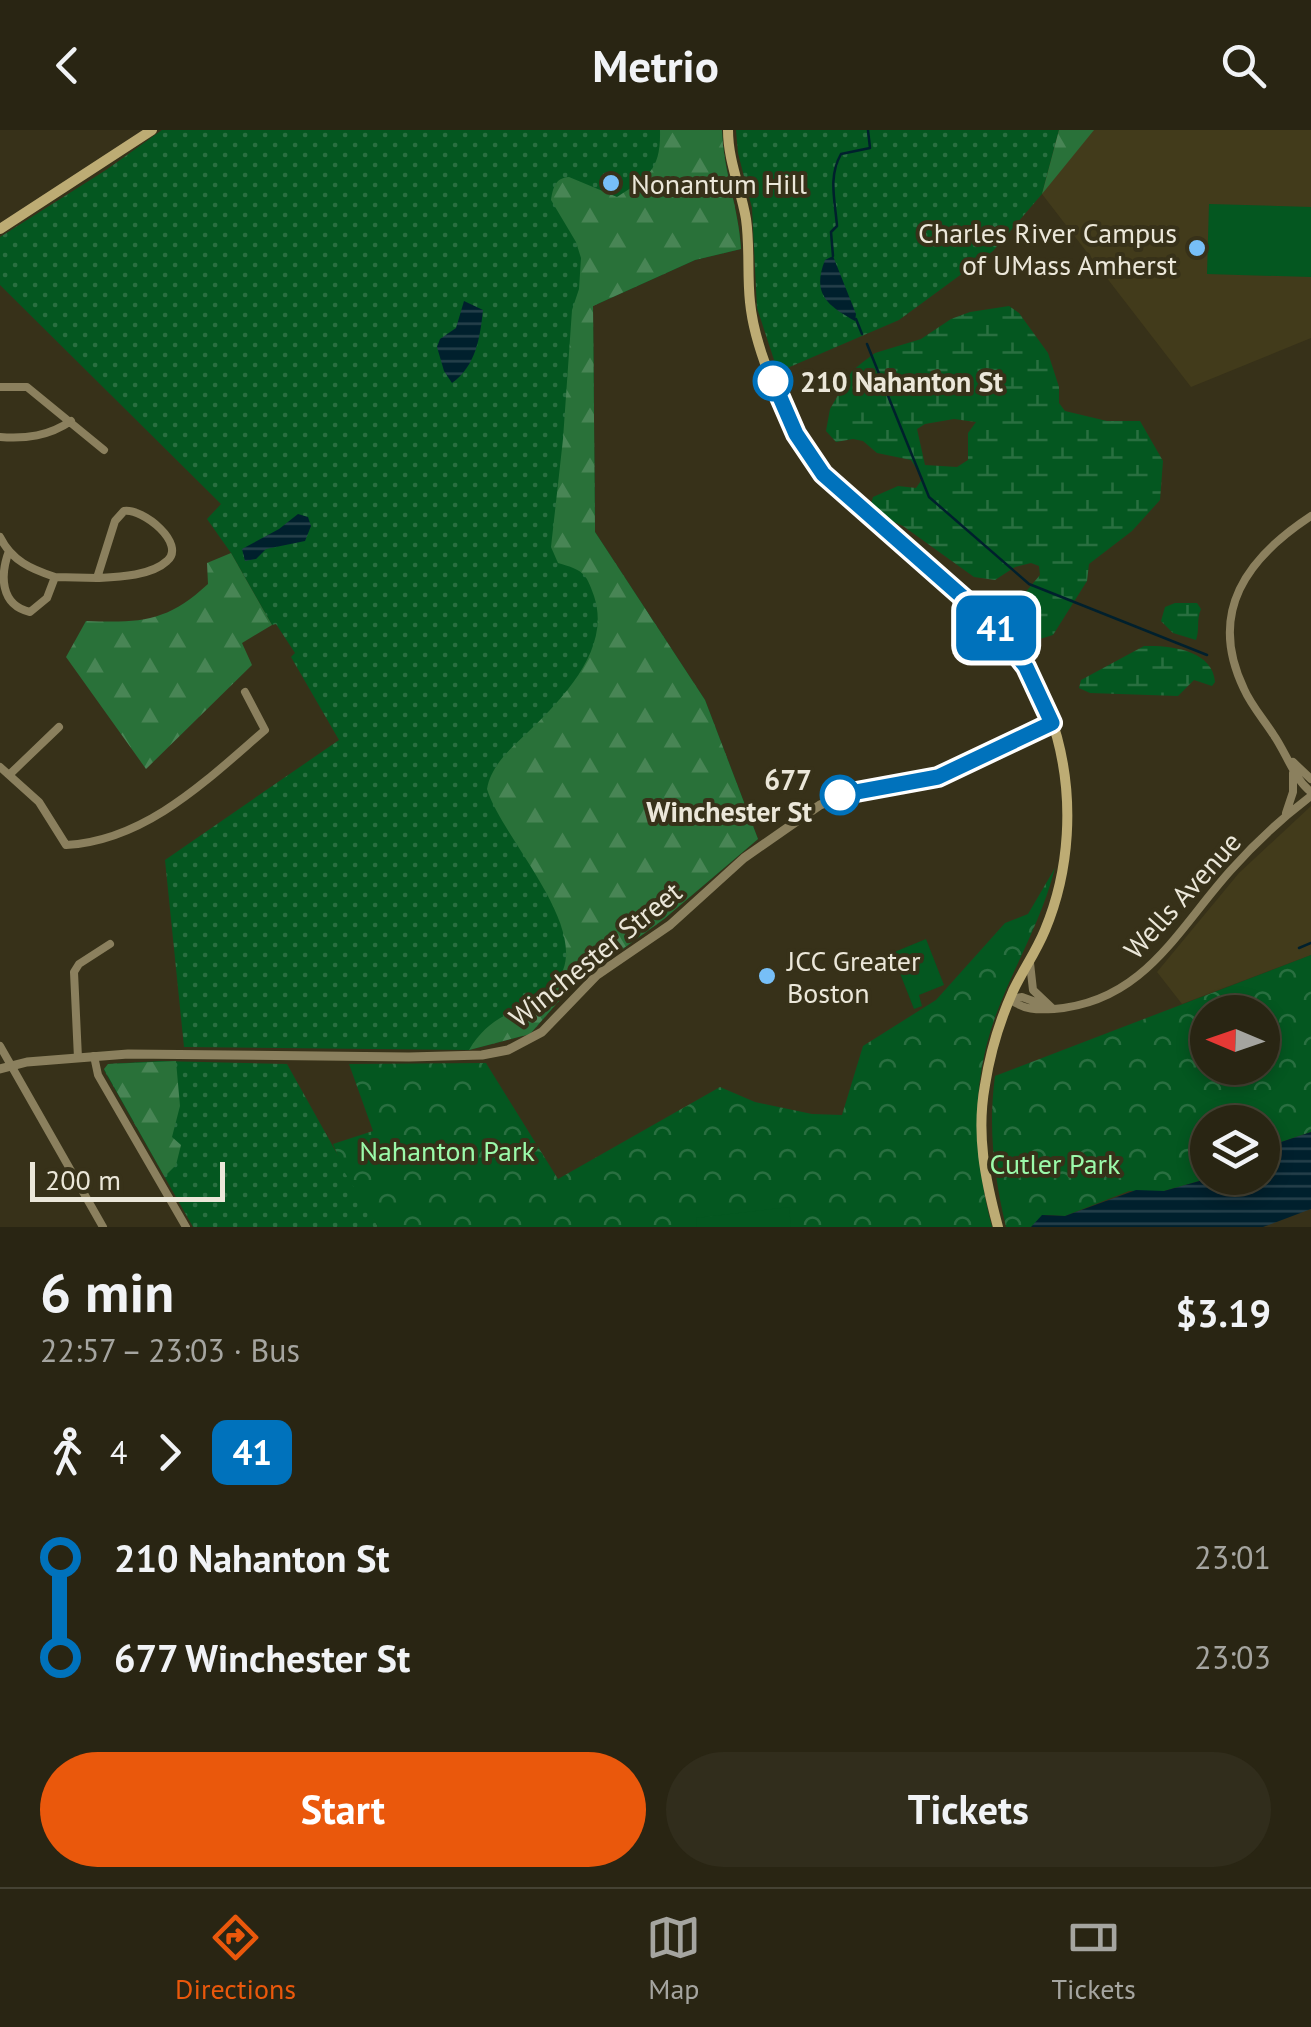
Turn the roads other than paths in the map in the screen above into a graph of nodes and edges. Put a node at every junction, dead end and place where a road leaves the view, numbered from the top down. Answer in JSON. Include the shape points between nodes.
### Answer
{"nodes":[{"id":1,"x":152,"y":130,"type":"edge"},
{"id":2,"x":728,"y":130,"type":"edge"},
{"id":3,"x":0,"y":228,"type":"edge"},
{"id":4,"x":0,"y":386,"type":"edge"},
{"id":5,"x":71,"y":421,"type":"junction"},
{"id":6,"x":0,"y":437,"type":"edge"},
{"id":7,"x":104,"y":450,"type":"dead end"},
{"id":8,"x":1311,"y":516,"type":"edge"},
{"id":9,"x":0,"y":537,"type":"edge"},
{"id":10,"x":8,"y":550,"type":"junction"},
{"id":11,"x":55,"y":577,"type":"junction"},
{"id":12,"x":97,"y":578,"type":"junction"},
{"id":13,"x":245,"y":692,"type":"dead end"},
{"id":14,"x":1052,"y":723,"type":"junction"},
{"id":15,"x":58,"y":726,"type":"dead end"},
{"id":16,"x":1290,"y":759,"type":"junction"},
{"id":17,"x":0,"y":766,"type":"edge"},
{"id":18,"x":9,"y":774,"type":"junction"},
{"id":19,"x":1311,"y":779,"type":"edge"},
{"id":20,"x":1311,"y":794,"type":"edge"},
{"id":21,"x":1282,"y":820,"type":"junction"},
{"id":22,"x":110,"y":944,"type":"dead end"},
{"id":23,"x":1030,"y":960,"type":"junction"},
{"id":24,"x":1010,"y":999,"type":"junction"},
{"id":25,"x":1053,"y":1009,"type":"junction"},
{"id":26,"x":0,"y":1046,"type":"edge"},
{"id":27,"x":94,"y":1056,"type":"junction"},
{"id":28,"x":78,"y":1058,"type":"junction"},
{"id":29,"x":5,"y":1068,"type":"edge"},
{"id":30,"x":103,"y":1227,"type":"edge"},
{"id":31,"x":186,"y":1227,"type":"edge"},
{"id":32,"x":998,"y":1227,"type":"edge"}],
"edges":[{"from":1,"to":3,"type":"main road"},
{"from":2,"to":14,"type":"main road","via":[[746,222],[752,316],[796,434],[836,487],[1006,638]]},
{"from":4,"to":5,"type":"street","via":[[27,387]]},
{"from":5,"to":6,"type":"street","via":[[36,436]]},
{"from":5,"to":7,"type":"street"},
{"from":8,"to":16,"type":"street","name":"Wells Avenue","via":[[1253,564],[1240,585],[1230,630],[1245,692]]},
{"from":9,"to":10,"type":"street"},
{"from":10,"to":11,"type":"street","via":[[31,569]]},
{"from":10,"to":11,"type":"street","via":[[3,587],[21,610],[30,612],[47,598]]},
{"from":11,"to":12,"type":"street"},
{"from":12,"to":12,"type":"street","via":[[154,568],[168,561],[172,545],[140,512],[124,511]]},
{"from":13,"to":18,"type":"street","via":[[265,730],[178,802],[119,832],[66,845],[39,802]]},
{"from":14,"to":23,"type":"main road","via":[[1065,779],[1066,846],[1053,907]]},
{"from":14,"to":27,"type":"street","name":"Winchester Street","via":[[938,777],[852,792],[813,808],[597,975],[542,1032],[514,1048],[474,1056]]},
{"from":15,"to":18,"type":"street"},
{"from":16,"to":19,"type":"street","name":"Wells Avenue"},
{"from":16,"to":20,"type":"street","name":"Wells Avenue"},
{"from":16,"to":21,"type":"street","via":[[1294,784]]},
{"from":17,"to":18,"type":"street"},
{"from":20,"to":21,"type":"street","name":"Wells Avenue"},
{"from":21,"to":25,"type":"street","name":"Wells Avenue","via":[[1137,978],[1094,1001]]},
{"from":22,"to":28,"type":"street","via":[[74,972]]},
{"from":23,"to":24,"type":"main road"},
{"from":23,"to":25,"type":"street","via":[[1034,990]]},
{"from":24,"to":25,"type":"street","name":"Wells Avenue"},
{"from":24,"to":32,"type":"main road","via":[[988,1068],[980,1125]]},
{"from":26,"to":29,"type":"street"},
{"from":27,"to":28,"type":"street","name":"Winchester Street"},
{"from":27,"to":31,"type":"street","via":[[98,1075]]},
{"from":28,"to":29,"type":"street","name":"Winchester Street"},
{"from":29,"to":30,"type":"street"}]}
